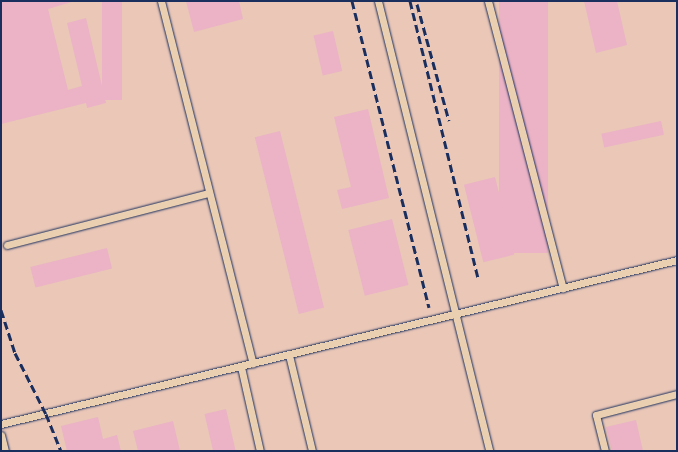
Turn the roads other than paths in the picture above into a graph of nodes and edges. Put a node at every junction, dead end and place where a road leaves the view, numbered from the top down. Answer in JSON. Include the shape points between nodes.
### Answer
{"nodes":[{"id":1,"x":161,"y":1,"type":"edge"},
{"id":2,"x":378,"y":1,"type":"edge"},
{"id":3,"x":488,"y":1,"type":"edge"},
{"id":4,"x":208,"y":193,"type":"junction"},
{"id":5,"x":7,"y":245,"type":"dead end"},
{"id":6,"x":677,"y":260,"type":"edge"},
{"id":7,"x":563,"y":288,"type":"junction"},
{"id":8,"x":456,"y":315,"type":"junction"},
{"id":9,"x":289,"y":355,"type":"junction"},
{"id":10,"x":253,"y":364,"type":"junction"},
{"id":11,"x":241,"y":367,"type":"junction"},
{"id":12,"x":677,"y":394,"type":"edge"},
{"id":13,"x":1,"y":424,"type":"edge"},
{"id":14,"x":1,"y":435,"type":"edge"},
{"id":15,"x":5,"y":451,"type":"edge"},
{"id":16,"x":260,"y":451,"type":"edge"},
{"id":17,"x":312,"y":451,"type":"edge"},
{"id":18,"x":489,"y":451,"type":"edge"},
{"id":19,"x":604,"y":451,"type":"edge"}],
"edges":[{"from":1,"to":4,"type":"lane"},
{"from":2,"to":8,"type":"lane"},
{"from":3,"to":7,"type":"lane"},
{"from":4,"to":5,"type":"lane"},
{"from":4,"to":10,"type":"lane"},
{"from":6,"to":7,"type":"lane"},
{"from":7,"to":8,"type":"lane"},
{"from":8,"to":9,"type":"lane"},
{"from":8,"to":18,"type":"lane"},
{"from":9,"to":10,"type":"lane"},
{"from":9,"to":17,"type":"lane"},
{"from":10,"to":11,"type":"lane"},
{"from":11,"to":13,"type":"lane"},
{"from":11,"to":16,"type":"lane"},
{"from":12,"to":19,"type":"lane","via":[[596,415]]},
{"from":14,"to":15,"type":"lane"}]}
